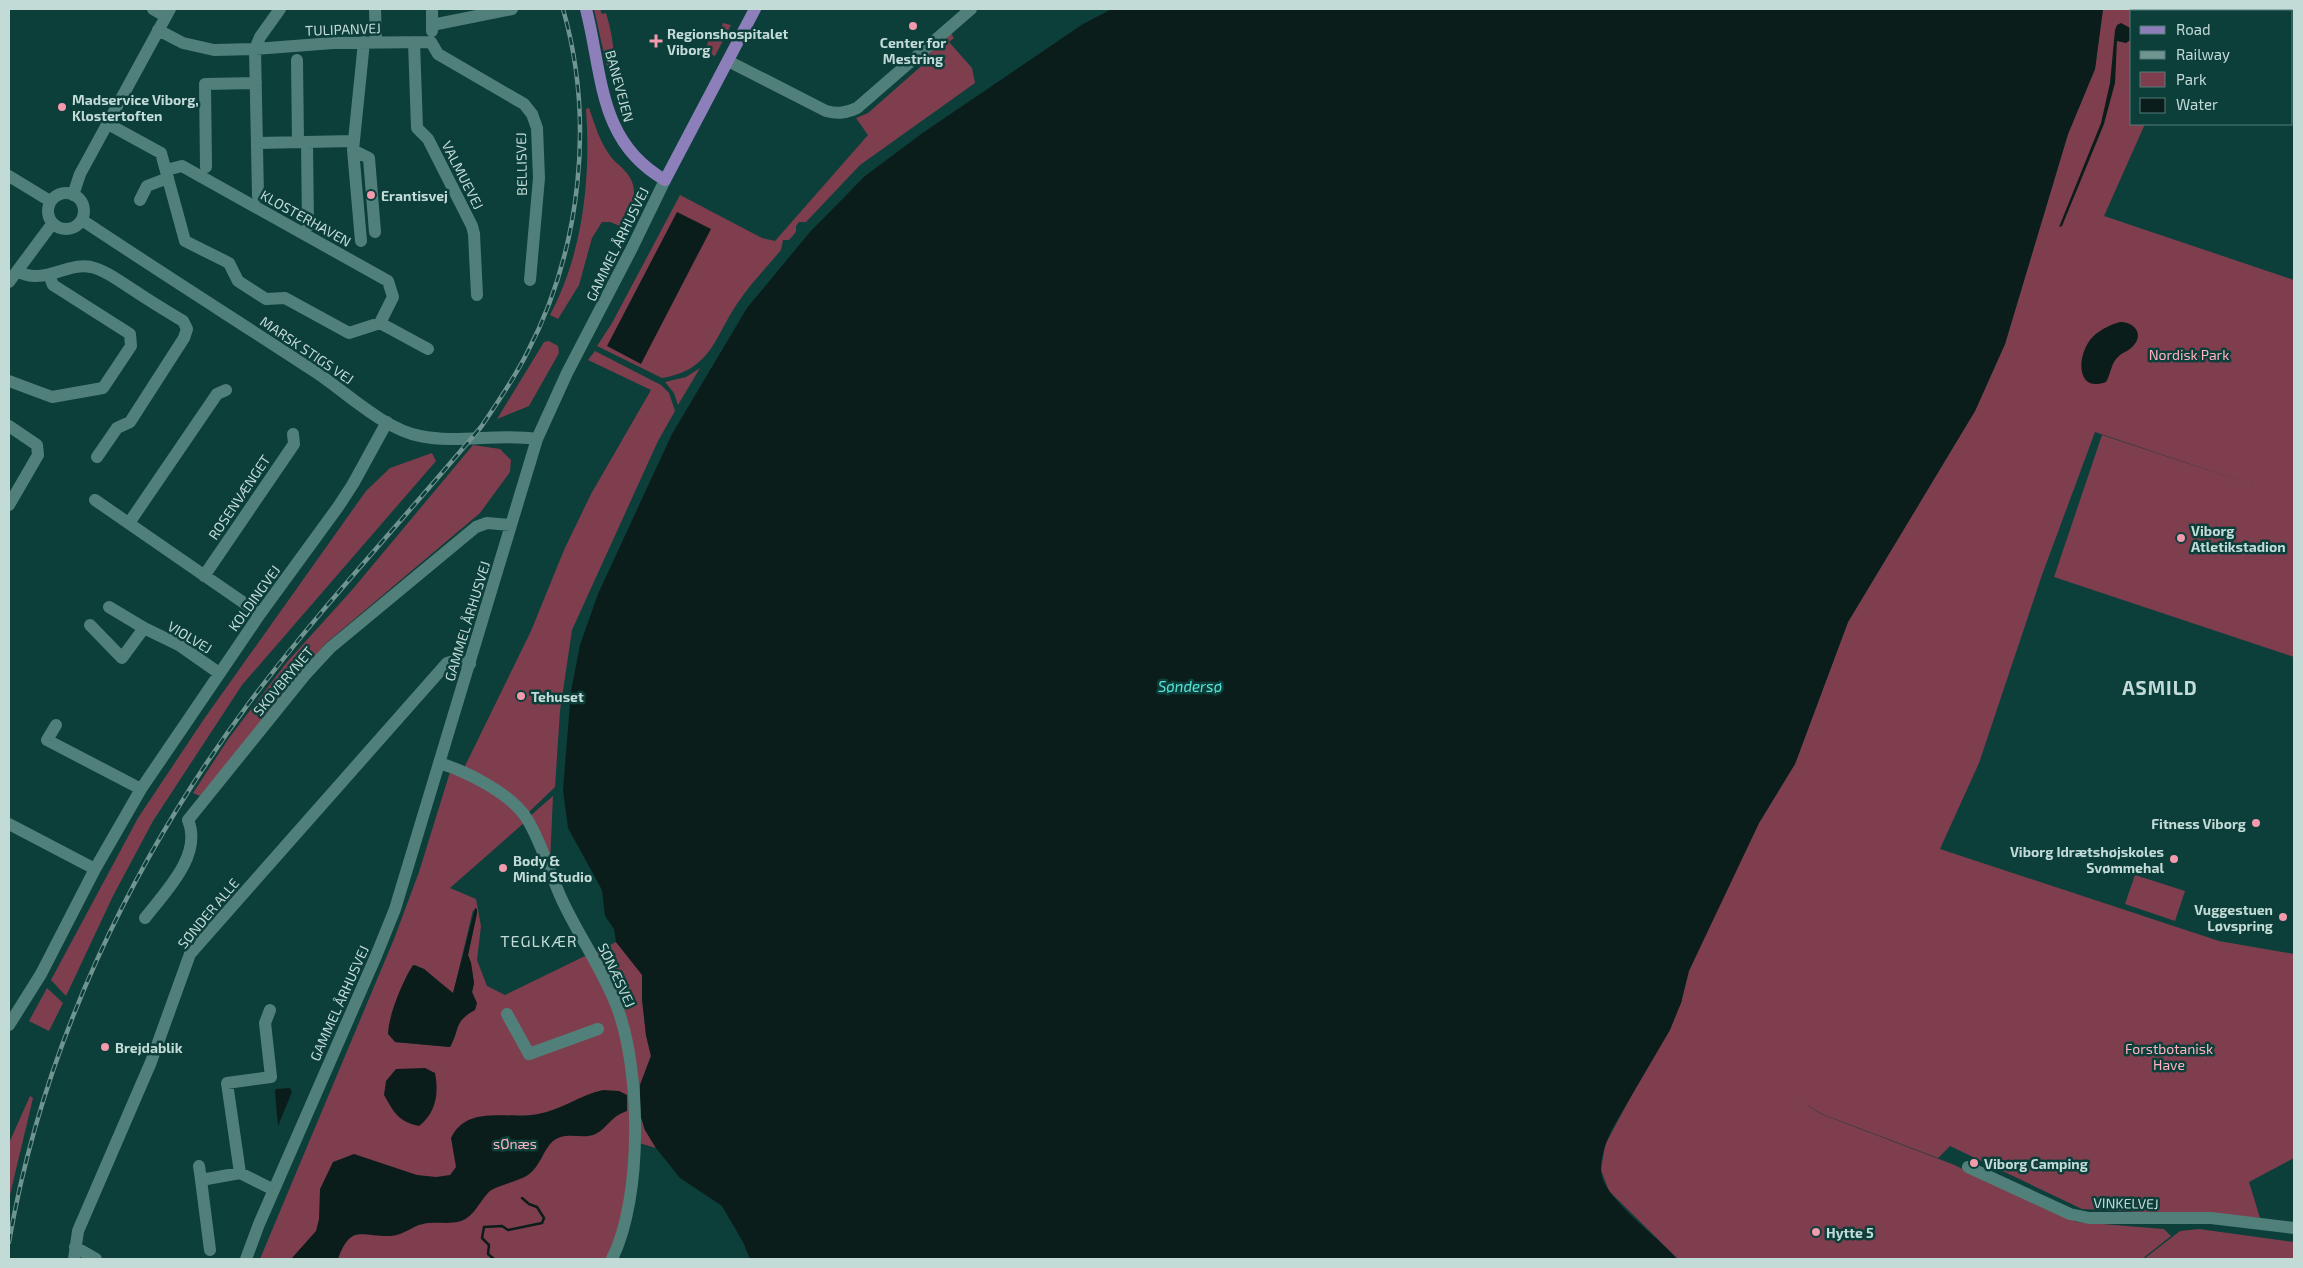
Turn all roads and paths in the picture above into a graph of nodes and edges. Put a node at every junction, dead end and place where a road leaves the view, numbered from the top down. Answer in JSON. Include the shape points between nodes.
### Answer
{"nodes":[{"id":1,"x":152,"y":9,"type":"edge"},
{"id":2,"x":280,"y":9,"type":"edge"},
{"id":3,"x":375,"y":9,"type":"edge"},
{"id":4,"x":432,"y":9,"type":"edge"},
{"id":5,"x":512,"y":9,"type":"edge"},
{"id":6,"x":586,"y":9,"type":"edge"},
{"id":7,"x":755,"y":9,"type":"edge"},
{"id":8,"x":971,"y":9,"type":"edge"},
{"id":9,"x":168,"y":13,"type":"edge"},
{"id":10,"x":432,"y":25,"type":"junction"},
{"id":11,"x":158,"y":30,"type":"junction"},
{"id":12,"x":370,"y":42,"type":"junction"},
{"id":13,"x":414,"y":42,"type":"junction"},
{"id":14,"x":431,"y":42,"type":"junction"},
{"id":15,"x":255,"y":49,"type":"junction"},
{"id":16,"x":298,"y":60,"type":"dead end"},
{"id":17,"x":728,"y":61,"type":"junction"},
{"id":18,"x":256,"y":83,"type":"junction"},
{"id":19,"x":108,"y":124,"type":"junction"},
{"id":20,"x":303,"y":142,"type":"junction"},
{"id":21,"x":257,"y":143,"type":"junction"},
{"id":22,"x":354,"y":146,"type":"junction"},
{"id":23,"x":206,"y":167,"type":"dead end"},
{"id":24,"x":167,"y":174,"type":"junction"},
{"id":25,"x":9,"y":176,"type":"edge"},
{"id":26,"x":665,"y":180,"type":"junction"},
{"id":27,"x":73,"y":195,"type":"junction"},
{"id":28,"x":258,"y":196,"type":"dead end"},
{"id":29,"x":140,"y":200,"type":"dead end"},
{"id":30,"x":50,"y":201,"type":"junction"},
{"id":31,"x":82,"y":220,"type":"junction"},
{"id":32,"x":52,"y":224,"type":"junction"},
{"id":33,"x":308,"y":226,"type":"dead end"},
{"id":34,"x":375,"y":232,"type":"dead end"},
{"id":35,"x":361,"y":241,"type":"dead end"},
{"id":36,"x":17,"y":271,"type":"junction"},
{"id":37,"x":49,"y":275,"type":"junction"},
{"id":38,"x":530,"y":280,"type":"dead end"},
{"id":39,"x":9,"y":282,"type":"edge"},
{"id":40,"x":477,"y":296,"type":"dead end"},
{"id":41,"x":380,"y":324,"type":"junction"},
{"id":42,"x":428,"y":349,"type":"dead end"},
{"id":43,"x":9,"y":381,"type":"edge"},
{"id":44,"x":226,"y":390,"type":"dead end"},
{"id":45,"x":387,"y":422,"type":"junction"},
{"id":46,"x":9,"y":426,"type":"edge"},
{"id":47,"x":293,"y":434,"type":"dead end"},
{"id":48,"x":537,"y":439,"type":"junction"},
{"id":49,"x":98,"y":457,"type":"dead end"},
{"id":50,"x":95,"y":500,"type":"dead end"},
{"id":51,"x":9,"y":505,"type":"edge"},
{"id":52,"x":129,"y":523,"type":"junction"},
{"id":53,"x":511,"y":525,"type":"junction"},
{"id":54,"x":204,"y":576,"type":"junction"},
{"id":55,"x":109,"y":607,"type":"dead end"},
{"id":56,"x":260,"y":614,"type":"junction"},
{"id":57,"x":90,"y":625,"type":"dead end"},
{"id":58,"x":144,"y":628,"type":"junction"},
{"id":59,"x":470,"y":664,"type":"junction"},
{"id":60,"x":219,"y":673,"type":"junction"},
{"id":61,"x":56,"y":725,"type":"dead end"},
{"id":62,"x":439,"y":763,"type":"junction"},
{"id":63,"x":141,"y":789,"type":"junction"},
{"id":64,"x":9,"y":824,"type":"edge"},
{"id":65,"x":95,"y":869,"type":"junction"},
{"id":66,"x":144,"y":918,"type":"dead end"},
{"id":67,"x":270,"y":1010,"type":"dead end"},
{"id":68,"x":507,"y":1014,"type":"dead end"},
{"id":69,"x":9,"y":1025,"type":"edge"},
{"id":70,"x":598,"y":1030,"type":"dead end"},
{"id":71,"x":199,"y":1166,"type":"dead end"},
{"id":72,"x":1968,"y":1167,"type":"dead end"},
{"id":73,"x":240,"y":1173,"type":"junction"},
{"id":74,"x":201,"y":1180,"type":"junction"},
{"id":75,"x":274,"y":1190,"type":"junction"},
{"id":76,"x":2294,"y":1228,"type":"edge"},
{"id":77,"x":210,"y":1250,"type":"dead end"},
{"id":78,"x":74,"y":1253,"type":"edge"},
{"id":79,"x":96,"y":1259,"type":"edge"},
{"id":80,"x":246,"y":1259,"type":"edge"},
{"id":81,"x":612,"y":1259,"type":"edge"}],
"edges":[{"from":1,"to":9,"type":"street"},
{"from":2,"to":15,"type":"street"},
{"from":3,"to":12,"type":"street"},
{"from":4,"to":10,"type":"street"},
{"from":5,"to":10,"type":"street"},
{"from":6,"to":26,"type":"main road","name":"BANEVEJEN","via":[[604,94],[617,134],[644,166]]},
{"from":7,"to":17,"type":"main road","name":"GAMMEL ÅRHUSVEJ"},
{"from":8,"to":17,"type":"street","via":[[857,108],[838,114],[826,111]]},
{"from":9,"to":11,"type":"street"},
{"from":10,"to":14,"type":"street"},
{"from":11,"to":15,"type":"street","name":"TULIPANVEJ","via":[[204,49]]},
{"from":11,"to":19,"type":"street"},
{"from":12,"to":13,"type":"street","name":"TULIPANVEJ"},
{"from":12,"to":15,"type":"street","name":"TULIPANVEJ"},
{"from":12,"to":22,"type":"street"},
{"from":13,"to":14,"type":"street","name":"TULIPANVEJ"},
{"from":13,"to":40,"type":"street","name":"VALMUEVEJ","via":[[417,128],[428,139],[472,226]]},
{"from":14,"to":38,"type":"street","name":"BELLISVEJ","via":[[438,54],[524,104],[532,114],[537,128],[539,178]]},
{"from":15,"to":18,"type":"street"},
{"from":16,"to":20,"type":"street"},
{"from":17,"to":26,"type":"main road","name":"GAMMEL ÅRHUSVEJ"},
{"from":18,"to":21,"type":"street"},
{"from":18,"to":23,"type":"street","via":[[205,84]]},
{"from":19,"to":24,"type":"street","via":[[160,153]]},
{"from":19,"to":27,"type":"street","via":[[80,174]]},
{"from":20,"to":21,"type":"street"},
{"from":20,"to":22,"type":"street"},
{"from":20,"to":33,"type":"street"},
{"from":21,"to":28,"type":"street"},
{"from":22,"to":34,"type":"street","via":[[369,158]]},
{"from":22,"to":35,"type":"street"},
{"from":24,"to":29,"type":"street","name":"KLOSTERHAVEN","via":[[148,186]]},
{"from":24,"to":41,"type":"street","via":[[185,241],[229,263],[238,281],[266,299],[285,298],[349,333]]},
{"from":24,"to":41,"type":"street","name":"KLOSTERHAVEN","via":[[182,166],[388,281],[394,297]]},
{"from":25,"to":30,"type":"street"},
{"from":26,"to":48,"type":"street","name":"GAMMEL ÅRHUSVEJ"},
{"from":27,"to":30,"type":"street","via":[[60,194]]},
{"from":27,"to":31,"type":"street","via":[[84,208]]},
{"from":30,"to":32,"type":"street","via":[[47,213]]},
{"from":31,"to":32,"type":"street","via":[[68,230]]},
{"from":31,"to":45,"type":"street","name":"MARSK STIGS VEJ"},
{"from":32,"to":36,"type":"street"},
{"from":36,"to":37,"type":"street","via":[[26,276]]},
{"from":36,"to":39,"type":"street"},
{"from":37,"to":43,"type":"street","via":[[53,285],[130,334],[131,346],[103,388],[52,397]]},
{"from":37,"to":49,"type":"street","via":[[83,266],[92,267],[183,321],[187,329],[130,422],[117,428]]},
{"from":41,"to":42,"type":"street"},
{"from":44,"to":52,"type":"street","via":[[217,394]]},
{"from":45,"to":48,"type":"street","name":"MARSK STIGS VEJ","via":[[426,437],[516,436]]},
{"from":45,"to":56,"type":"street","name":"KOLDINGVEJ","via":[[353,484]]},
{"from":46,"to":51,"type":"street","via":[[37,445],[38,455]]},
{"from":47,"to":54,"type":"street","name":"ROSENVÆNGET","via":[[294,444]]},
{"from":48,"to":53,"type":"street","name":"GAMMEL ÅRHUSVEJ"},
{"from":50,"to":52,"type":"street"},
{"from":52,"to":54,"type":"street"},
{"from":53,"to":59,"type":"street","name":"GAMMEL ÅRHUSVEJ"},
{"from":53,"to":66,"type":"street","name":"SKOVBRYNET","via":[[487,523],[476,527],[330,648],[188,820],[193,830],[188,855],[170,886]]},
{"from":54,"to":56,"type":"street"},
{"from":55,"to":58,"type":"street","name":"VIOLVEJ"},
{"from":56,"to":60,"type":"street","name":"KOLDINGVEJ"},
{"from":57,"to":58,"type":"street","via":[[122,658]]},
{"from":58,"to":60,"type":"street","name":"VIOLVEJ","via":[[179,645]]},
{"from":59,"to":62,"type":"street","name":"GAMMEL ÅRHUSVEJ"},
{"from":59,"to":78,"type":"street","name":"SØNDER ALLE","via":[[458,660],[447,663],[190,954],[151,1062],[78,1231]]},
{"from":60,"to":63,"type":"street","name":"KOLDINGVEJ"},
{"from":61,"to":63,"type":"street","via":[[46,740]]},
{"from":62,"to":75,"type":"street","name":"GAMMEL ÅRHUSVEJ","via":[[378,951]]},
{"from":62,"to":81,"type":"street","name":"SØNÆSVEJ","via":[[479,780],[506,798],[526,817],[562,901],[601,971],[622,1019],[629,1050],[636,1140],[629,1206]]},
{"from":63,"to":65,"type":"street","name":"KOLDINGVEJ"},
{"from":64,"to":65,"type":"street"},
{"from":65,"to":69,"type":"street","name":"KOLDINGVEJ","via":[[41,974]]},
{"from":67,"to":73,"type":"street","via":[[265,1023],[271,1078],[227,1083]]},
{"from":68,"to":70,"type":"street","via":[[529,1054]]},
{"from":71,"to":74,"type":"street"},
{"from":72,"to":76,"type":"street","name":"VINKELVEJ","via":[[2070,1214],[2089,1218],[2210,1218]]},
{"from":73,"to":74,"type":"street"},
{"from":73,"to":75,"type":"street"},
{"from":74,"to":77,"type":"street"},
{"from":75,"to":80,"type":"street","name":"GAMMEL ÅRHUSVEJ"},
{"from":78,"to":79,"type":"street"}]}
